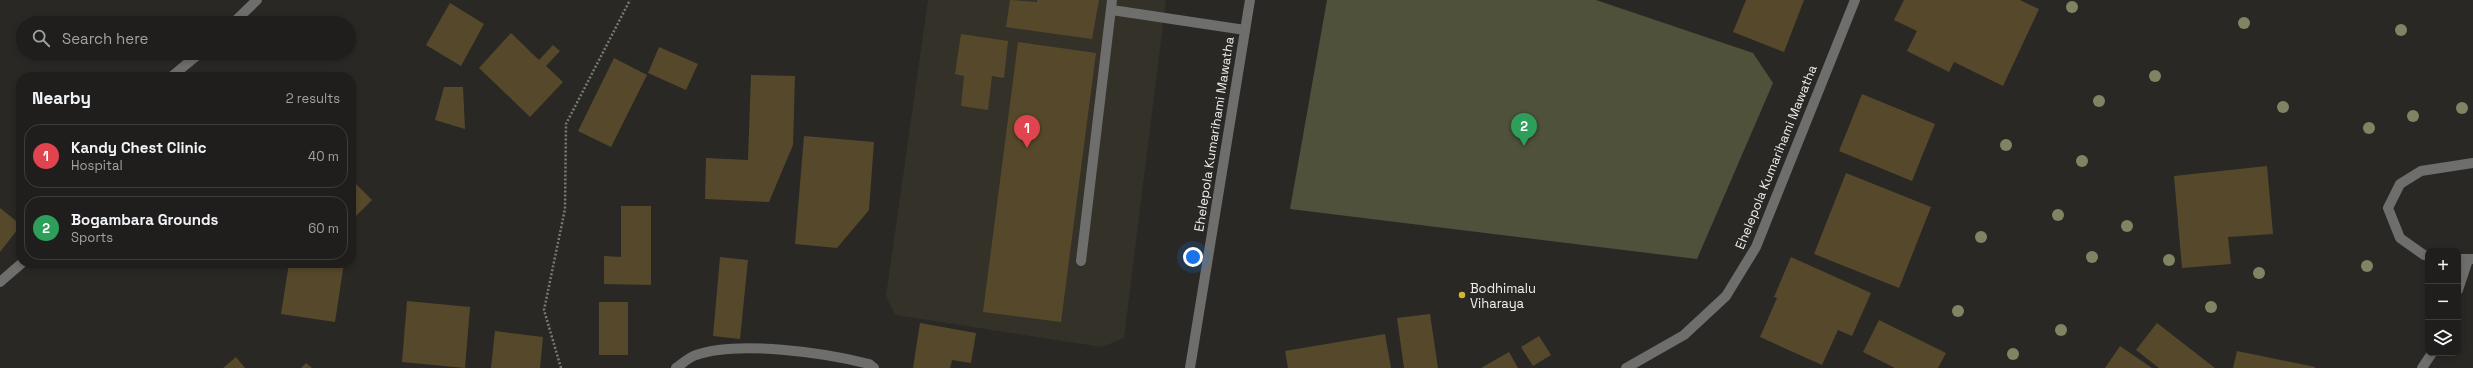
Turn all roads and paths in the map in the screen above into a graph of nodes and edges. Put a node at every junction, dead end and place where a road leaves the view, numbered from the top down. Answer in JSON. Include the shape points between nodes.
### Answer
{"nodes":[{"id":1,"x":258,"y":0,"type":"edge"},
{"id":2,"x":630,"y":0,"type":"edge"},
{"id":3,"x":1250,"y":0,"type":"edge"},
{"id":4,"x":1855,"y":0,"type":"edge"},
{"id":5,"x":1112,"y":5,"type":"edge"},
{"id":6,"x":241,"y":16,"type":"edge"},
{"id":7,"x":1245,"y":30,"type":"junction"},
{"id":8,"x":192,"y":60,"type":"edge"},
{"id":9,"x":177,"y":72,"type":"edge"},
{"id":10,"x":2473,"y":163,"type":"edge"},
{"id":11,"x":2425,"y":255,"type":"edge"},
{"id":12,"x":2466,"y":259,"type":"edge"},
{"id":13,"x":1081,"y":261,"type":"dead end"},
{"id":14,"x":16,"y":268,"type":"edge"},
{"id":15,"x":0,"y":282,"type":"edge"},
{"id":16,"x":2460,"y":284,"type":"edge"},
{"id":17,"x":2430,"y":356,"type":"edge"},
{"id":18,"x":561,"y":368,"type":"edge"},
{"id":19,"x":676,"y":368,"type":"edge"},
{"id":20,"x":874,"y":368,"type":"edge"},
{"id":21,"x":1190,"y":368,"type":"edge"},
{"id":22,"x":1626,"y":368,"type":"edge"},
{"id":23,"x":2422,"y":368,"type":"edge"}],
"edges":[{"from":1,"to":6,"type":"street"},
{"from":2,"to":18,"type":"path","via":[[566,124],[565,209],[544,310]]},
{"from":3,"to":7,"type":"street","name":"Ehelepola Kumarihami Mawatha"},
{"from":4,"to":22,"type":"street","name":"Ehelepola Kumarihami Mawatha","via":[[1756,247],[1726,296],[1684,335]]},
{"from":5,"to":7,"type":"street"},
{"from":5,"to":13,"type":"street"},
{"from":7,"to":21,"type":"street","name":"Ehelepola Kumarihami Mawatha"},
{"from":8,"to":9,"type":"street"},
{"from":10,"to":11,"type":"street","via":[[2422,171],[2400,184],[2388,208],[2390,214],[2400,238]]},
{"from":12,"to":16,"type":"street"},
{"from":14,"to":15,"type":"street"},
{"from":17,"to":23,"type":"street"},
{"from":19,"to":20,"type":"street","via":[[696,355],[735,347],[833,355],[869,364]]}]}
